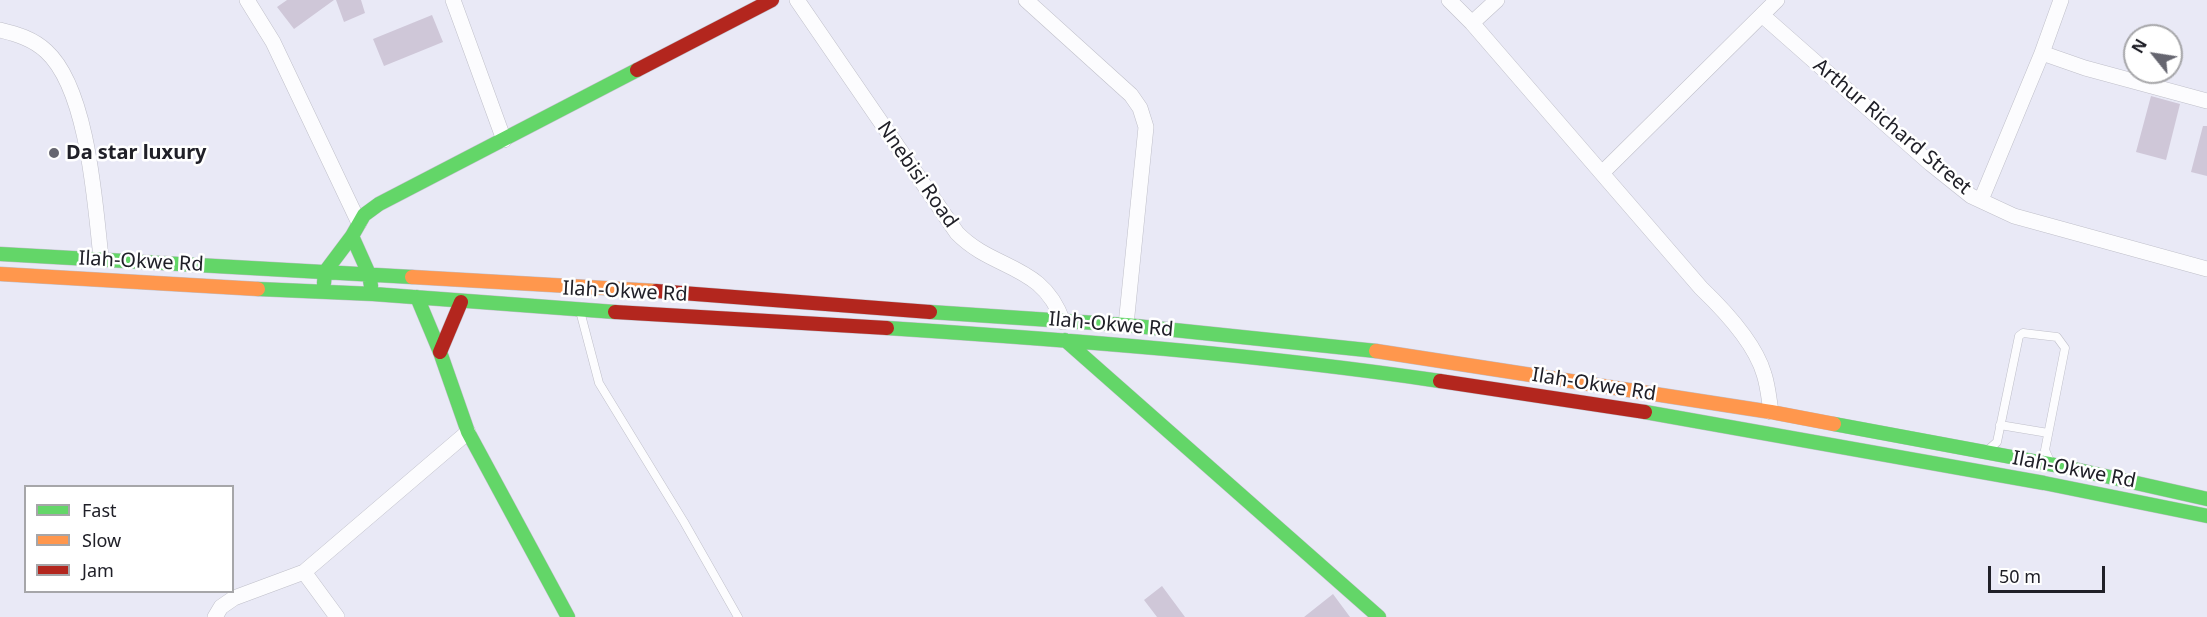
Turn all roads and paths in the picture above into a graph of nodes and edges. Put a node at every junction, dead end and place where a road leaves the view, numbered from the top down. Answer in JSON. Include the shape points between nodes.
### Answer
{"nodes":[{"id":1,"x":247,"y":0,"type":"edge"},
{"id":2,"x":453,"y":0,"type":"edge"},
{"id":3,"x":772,"y":0,"type":"edge"},
{"id":4,"x":796,"y":0,"type":"edge"},
{"id":5,"x":1026,"y":0,"type":"edge"},
{"id":6,"x":1449,"y":0,"type":"edge"},
{"id":7,"x":1497,"y":0,"type":"edge"},
{"id":8,"x":1777,"y":0,"type":"edge"},
{"id":9,"x":2061,"y":0,"type":"edge"},
{"id":10,"x":1762,"y":15,"type":"junction"},
{"id":11,"x":1472,"y":23,"type":"junction"},
{"id":12,"x":0,"y":30,"type":"edge"},
{"id":13,"x":2042,"y":53,"type":"junction"},
{"id":14,"x":2207,"y":101,"type":"edge"},
{"id":15,"x":504,"y":140,"type":"junction"},
{"id":16,"x":1602,"y":173,"type":"junction"},
{"id":17,"x":1981,"y":200,"type":"junction"},
{"id":18,"x":355,"y":230,"type":"junction"},
{"id":19,"x":0,"y":254,"type":"edge"},
{"id":20,"x":101,"y":258,"type":"junction"},
{"id":21,"x":2207,"y":269,"type":"edge"},
{"id":22,"x":325,"y":272,"type":"junction"},
{"id":23,"x":0,"y":274,"type":"edge"},
{"id":24,"x":369,"y":274,"type":"junction"},
{"id":25,"x":323,"y":293,"type":"junction"},
{"id":26,"x":373,"y":294,"type":"junction"},
{"id":27,"x":417,"y":297,"type":"junction"},
{"id":28,"x":460,"y":302,"type":"junction"},
{"id":29,"x":579,"y":310,"type":"junction"},
{"id":30,"x":1063,"y":322,"type":"junction"},
{"id":31,"x":1126,"y":325,"type":"junction"},
{"id":32,"x":1065,"y":340,"type":"junction"},
{"id":33,"x":440,"y":352,"type":"junction"},
{"id":34,"x":1771,"y":411,"type":"junction"},
{"id":35,"x":2000,"y":425,"type":"junction"},
{"id":36,"x":468,"y":432,"type":"junction"},
{"id":37,"x":2048,"y":434,"type":"junction"},
{"id":38,"x":1986,"y":452,"type":"junction"},
{"id":39,"x":2052,"y":464,"type":"junction"},
{"id":40,"x":2207,"y":499,"type":"edge"},
{"id":41,"x":2207,"y":516,"type":"edge"},
{"id":42,"x":304,"y":572,"type":"junction"},
{"id":43,"x":214,"y":617,"type":"edge"},
{"id":44,"x":336,"y":617,"type":"edge"},
{"id":45,"x":568,"y":617,"type":"edge"},
{"id":46,"x":738,"y":617,"type":"edge"},
{"id":47,"x":1379,"y":617,"type":"edge"}],
"edges":[{"from":1,"to":18,"type":"street","via":[[273,42]]},
{"from":2,"to":15,"type":"street"},
{"from":3,"to":15,"type":"main road"},
{"from":4,"to":30,"type":"street","name":"Nnebisi Road","via":[[957,233],[1039,283],[1058,307]]},
{"from":5,"to":31,"type":"street","via":[[1131,95],[1146,127]]},
{"from":6,"to":11,"type":"street"},
{"from":7,"to":11,"type":"street"},
{"from":8,"to":10,"type":"street"},
{"from":9,"to":13,"type":"street"},
{"from":10,"to":16,"type":"street"},
{"from":10,"to":17,"type":"street","name":"Arthur Richard Street","via":[[1931,164]]},
{"from":11,"to":16,"type":"street"},
{"from":12,"to":20,"type":"street","via":[[33,42],[63,70],[88,150]]},
{"from":13,"to":14,"type":"street"},
{"from":13,"to":17,"type":"street"},
{"from":15,"to":18,"type":"main road","via":[[379,204],[364,215]]},
{"from":16,"to":34,"type":"street","via":[[1725,311],[1764,373]]},
{"from":17,"to":21,"type":"street","name":"Arthur Richard Street","via":[[2014,216]]},
{"from":18,"to":22,"type":"main road"},
{"from":18,"to":24,"type":"main road"},
{"from":19,"to":20,"type":"main road"},
{"from":20,"to":22,"type":"main road"},
{"from":22,"to":24,"type":"main road"},
{"from":22,"to":25,"type":"main road"},
{"from":23,"to":25,"type":"main road","name":"Ilah-Okwe Rd"},
{"from":24,"to":26,"type":"main road"},
{"from":24,"to":30,"type":"main road","via":[[727,295]]},
{"from":25,"to":26,"type":"main road","name":"Ilah-Okwe Rd"},
{"from":26,"to":27,"type":"main road","name":"Ilah-Okwe Rd"},
{"from":27,"to":28,"type":"main road","name":"Ilah-Okwe Rd"},
{"from":27,"to":33,"type":"main road"},
{"from":28,"to":29,"type":"main road","name":"Ilah-Okwe Rd"},
{"from":28,"to":33,"type":"main road"},
{"from":29,"to":32,"type":"main road","name":"Ilah-Okwe Rd"},
{"from":29,"to":46,"type":"lane","via":[[599,383]]},
{"from":30,"to":31,"type":"main road"},
{"from":31,"to":34,"type":"main road","via":[[1353,348]]},
{"from":32,"to":41,"type":"main road","name":"Ilah-Okwe Rd","via":[[1352,368],[1602,405],[2044,483]]},
{"from":32,"to":47,"type":"main road"},
{"from":33,"to":36,"type":"main road"},
{"from":34,"to":38,"type":"main road"},
{"from":35,"to":37,"type":"lane"},
{"from":35,"to":37,"type":"lane","via":[[2019,336],[2023,333],[2057,337],[2065,348]]},
{"from":35,"to":38,"type":"lane","via":[[1996,442]]},
{"from":36,"to":42,"type":"street"},
{"from":36,"to":45,"type":"main road"},
{"from":37,"to":39,"type":"lane","via":[[2045,450]]},
{"from":38,"to":39,"type":"main road"},
{"from":39,"to":40,"type":"main road"},
{"from":42,"to":43,"type":"street","via":[[234,598]]},
{"from":42,"to":44,"type":"street"}]}
